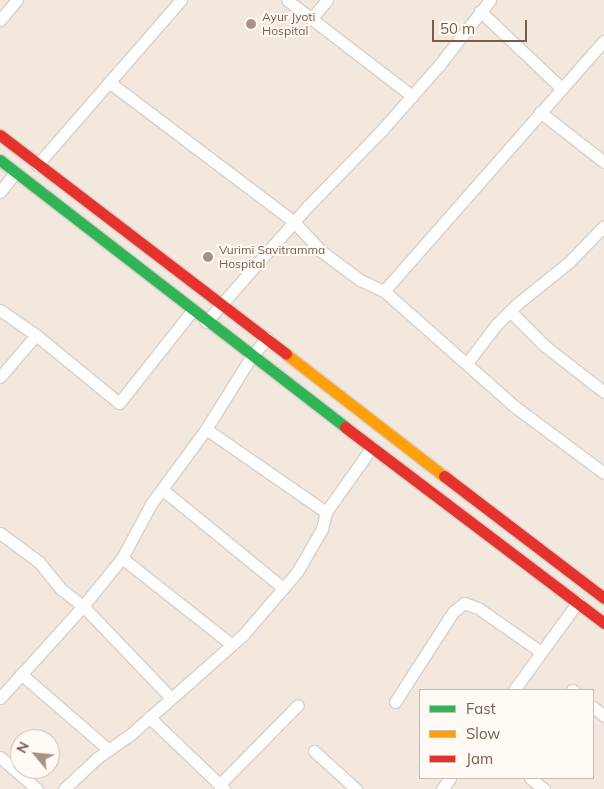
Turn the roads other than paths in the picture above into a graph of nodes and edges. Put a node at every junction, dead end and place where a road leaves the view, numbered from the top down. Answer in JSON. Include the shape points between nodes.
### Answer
{"nodes":[{"id":1,"x":17,"y":0,"type":"edge"},
{"id":2,"x":181,"y":0,"type":"edge"},
{"id":3,"x":287,"y":0,"type":"edge"},
{"id":4,"x":327,"y":0,"type":"edge"},
{"id":5,"x":490,"y":0,"type":"edge"},
{"id":6,"x":480,"y":11,"type":"junction"},
{"id":7,"x":1,"y":18,"type":"edge"},
{"id":8,"x":312,"y":19,"type":"junction"},
{"id":9,"x":604,"y":41,"type":"edge"},
{"id":10,"x":109,"y":82,"type":"junction"},
{"id":11,"x":561,"y":88,"type":"junction"},
{"id":12,"x":412,"y":96,"type":"junction"},
{"id":13,"x":540,"y":112,"type":"junction"},
{"id":14,"x":0,"y":135,"type":"edge"},
{"id":15,"x":0,"y":160,"type":"edge"},
{"id":16,"x":604,"y":162,"type":"edge"},
{"id":17,"x":37,"y":165,"type":"junction"},
{"id":18,"x":16,"y":173,"type":"junction"},
{"id":19,"x":0,"y":192,"type":"edge"},
{"id":20,"x":294,"y":222,"type":"junction"},
{"id":21,"x":604,"y":226,"type":"edge"},
{"id":22,"x":384,"y":291,"type":"junction"},
{"id":23,"x":222,"y":303,"type":"junction"},
{"id":24,"x":0,"y":310,"type":"edge"},
{"id":25,"x":192,"y":311,"type":"junction"},
{"id":26,"x":510,"y":311,"type":"junction"},
{"id":27,"x":206,"y":322,"type":"junction"},
{"id":28,"x":36,"y":335,"type":"junction"},
{"id":29,"x":267,"y":338,"type":"junction"},
{"id":30,"x":251,"y":357,"type":"junction"},
{"id":31,"x":466,"y":363,"type":"junction"},
{"id":32,"x":0,"y":377,"type":"edge"},
{"id":33,"x":604,"y":392,"type":"edge"},
{"id":34,"x":206,"y":429,"type":"junction"},
{"id":35,"x":372,"y":447,"type":"junction"},
{"id":36,"x":604,"y":473,"type":"edge"},
{"id":37,"x":163,"y":490,"type":"junction"},
{"id":38,"x":326,"y":512,"type":"junction"},
{"id":39,"x":1,"y":536,"type":"edge"},
{"id":40,"x":122,"y":558,"type":"junction"},
{"id":41,"x":283,"y":588,"type":"junction"},
{"id":42,"x":604,"y":598,"type":"edge"},
{"id":43,"x":578,"y":602,"type":"junction"},
{"id":44,"x":82,"y":606,"type":"junction"},
{"id":45,"x":604,"y":623,"type":"edge"},
{"id":46,"x":232,"y":645,"type":"junction"},
{"id":47,"x":541,"y":652,"type":"junction"},
{"id":48,"x":21,"y":674,"type":"junction"},
{"id":49,"x":515,"y":689,"type":"edge"},
{"id":50,"x":0,"y":698,"type":"edge"},
{"id":51,"x":172,"y":698,"type":"junction"},
{"id":52,"x":395,"y":702,"type":"dead end"},
{"id":53,"x":298,"y":705,"type":"dead end"},
{"id":54,"x":594,"y":708,"type":"edge"},
{"id":55,"x":604,"y":716,"type":"edge"},
{"id":56,"x":149,"y":718,"type":"junction"},
{"id":57,"x":108,"y":750,"type":"junction"},
{"id":58,"x":314,"y":752,"type":"dead end"},
{"id":59,"x":0,"y":757,"type":"edge"},
{"id":60,"x":531,"y":779,"type":"edge"},
{"id":61,"x":222,"y":787,"type":"edge"},
{"id":62,"x":37,"y":789,"type":"edge"},
{"id":63,"x":64,"y":789,"type":"edge"},
{"id":64,"x":356,"y":789,"type":"edge"},
{"id":65,"x":544,"y":789,"type":"edge"}],
"edges":[{"from":1,"to":7,"type":"street"},
{"from":2,"to":10,"type":"street"},
{"from":3,"to":8,"type":"street"},
{"from":4,"to":8,"type":"street"},
{"from":5,"to":6,"type":"street"},
{"from":6,"to":11,"type":"street"},
{"from":6,"to":12,"type":"street"},
{"from":8,"to":12,"type":"street"},
{"from":9,"to":11,"type":"street"},
{"from":10,"to":17,"type":"street"},
{"from":10,"to":20,"type":"street"},
{"from":11,"to":13,"type":"street"},
{"from":12,"to":20,"type":"street"},
{"from":13,"to":16,"type":"street"},
{"from":13,"to":22,"type":"street"},
{"from":14,"to":17,"type":"main road"},
{"from":15,"to":18,"type":"main road"},
{"from":17,"to":23,"type":"main road"},
{"from":18,"to":19,"type":"street"},
{"from":18,"to":25,"type":"main road"},
{"from":20,"to":22,"type":"street","via":[[321,251],[360,280]]},
{"from":20,"to":23,"type":"street"},
{"from":21,"to":26,"type":"street","via":[[569,262]]},
{"from":22,"to":31,"type":"street"},
{"from":23,"to":27,"type":"street"},
{"from":23,"to":29,"type":"main road"},
{"from":24,"to":28,"type":"street"},
{"from":25,"to":27,"type":"main road"},
{"from":25,"to":28,"type":"street","via":[[119,403]]},
{"from":26,"to":31,"type":"street"},
{"from":26,"to":33,"type":"street","via":[[545,346]]},
{"from":27,"to":30,"type":"main road"},
{"from":28,"to":32,"type":"street"},
{"from":29,"to":30,"type":"street"},
{"from":29,"to":42,"type":"main road"},
{"from":30,"to":34,"type":"street"},
{"from":30,"to":35,"type":"main road"},
{"from":31,"to":36,"type":"street","via":[[514,406]]},
{"from":34,"to":37,"type":"street"},
{"from":34,"to":38,"type":"street"},
{"from":35,"to":38,"type":"street"},
{"from":35,"to":43,"type":"main road"},
{"from":37,"to":40,"type":"street","via":[[151,504]]},
{"from":37,"to":41,"type":"street"},
{"from":38,"to":41,"type":"street","via":[[322,529]]},
{"from":39,"to":44,"type":"street","via":[[39,562],[61,589]]},
{"from":40,"to":44,"type":"street"},
{"from":40,"to":46,"type":"street"},
{"from":41,"to":46,"type":"street"},
{"from":43,"to":45,"type":"main road"},
{"from":43,"to":47,"type":"street"},
{"from":44,"to":48,"type":"street"},
{"from":44,"to":51,"type":"street"},
{"from":46,"to":51,"type":"street"},
{"from":47,"to":49,"type":"street"},
{"from":47,"to":52,"type":"street","via":[[478,608],[464,603],[453,612]]},
{"from":48,"to":50,"type":"street"},
{"from":48,"to":57,"type":"street"},
{"from":51,"to":56,"type":"street"},
{"from":53,"to":61,"type":"street"},
{"from":54,"to":55,"type":"street"},
{"from":56,"to":57,"type":"street"},
{"from":56,"to":61,"type":"street"},
{"from":57,"to":63,"type":"street"},
{"from":58,"to":64,"type":"street"},
{"from":59,"to":62,"type":"street"},
{"from":60,"to":65,"type":"street"}]}
